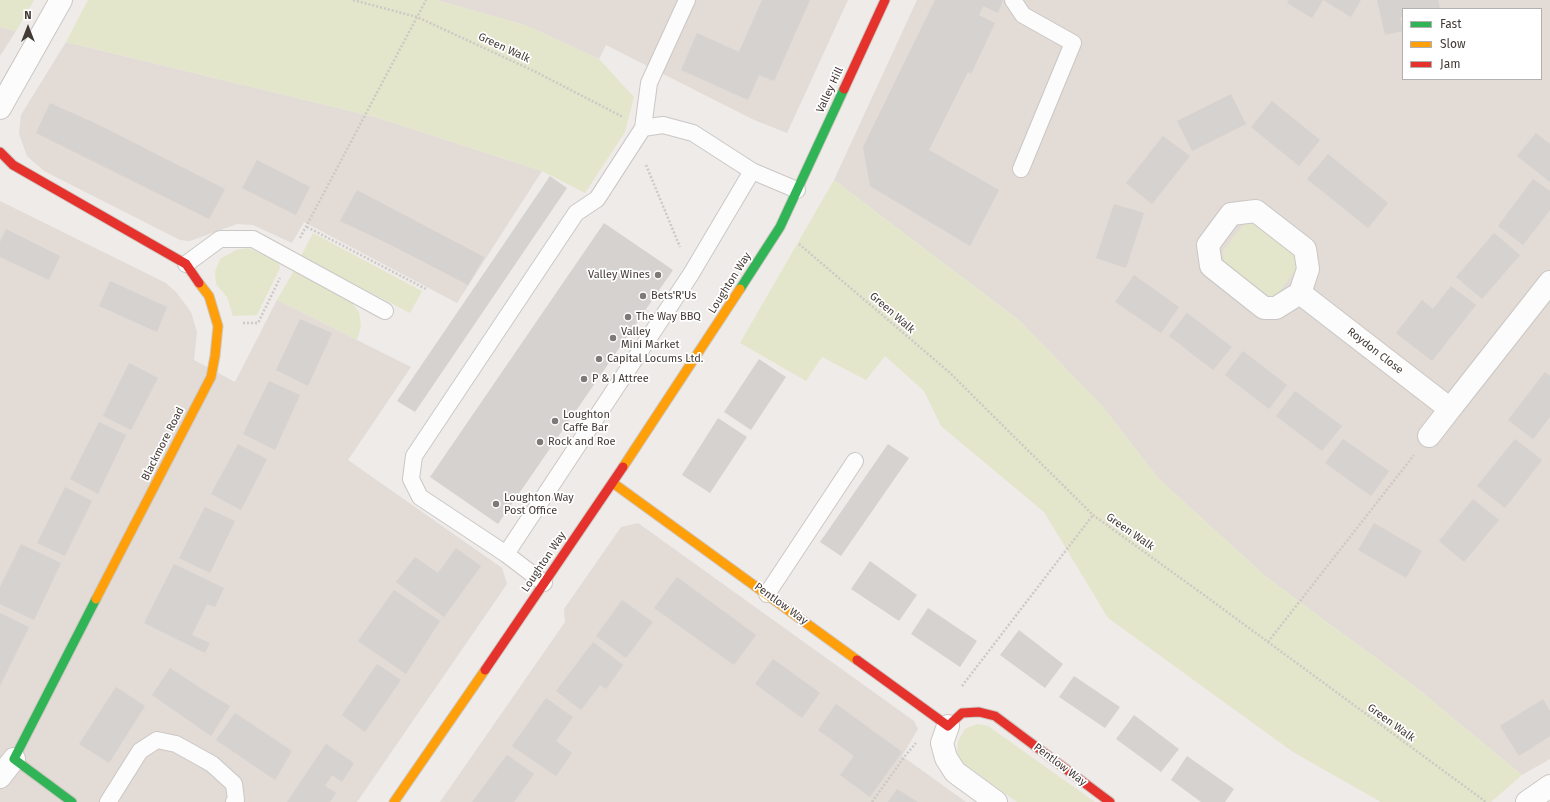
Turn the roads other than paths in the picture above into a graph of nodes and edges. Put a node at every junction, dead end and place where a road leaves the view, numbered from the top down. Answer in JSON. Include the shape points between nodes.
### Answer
{"nodes":[{"id":1,"x":60,"y":0,"type":"edge"},
{"id":2,"x":687,"y":0,"type":"edge"},
{"id":3,"x":885,"y":0,"type":"edge"},
{"id":4,"x":1013,"y":0,"type":"edge"},
{"id":5,"x":0,"y":108,"type":"edge"},
{"id":6,"x":643,"y":128,"type":"junction"},
{"id":7,"x":0,"y":152,"type":"edge"},
{"id":8,"x":1021,"y":169,"type":"dead end"},
{"id":9,"x":752,"y":171,"type":"junction"},
{"id":10,"x":797,"y":190,"type":"junction"},
{"id":11,"x":186,"y":264,"type":"junction"},
{"id":12,"x":1550,"y":282,"type":"edge"},
{"id":13,"x":1300,"y":293,"type":"junction"},
{"id":14,"x":385,"y":310,"type":"dead end"},
{"id":15,"x":1450,"y":410,"type":"junction"},
{"id":16,"x":1429,"y":436,"type":"road end"},
{"id":17,"x":854,"y":461,"type":"dead end"},
{"id":18,"x":613,"y":483,"type":"junction"},
{"id":19,"x":506,"y":554,"type":"junction"},
{"id":20,"x":544,"y":583,"type":"junction"},
{"id":21,"x":767,"y":594,"type":"junction"},
{"id":22,"x":943,"y":723,"type":"junction"},
{"id":23,"x":14,"y":759,"type":"junction"},
{"id":24,"x":0,"y":777,"type":"edge"},
{"id":25,"x":1550,"y":786,"type":"edge"},
{"id":26,"x":72,"y":802,"type":"edge"},
{"id":27,"x":108,"y":802,"type":"edge"},
{"id":28,"x":234,"y":802,"type":"edge"},
{"id":29,"x":394,"y":802,"type":"edge"},
{"id":30,"x":996,"y":802,"type":"edge"},
{"id":31,"x":1110,"y":802,"type":"edge"},
{"id":32,"x":1527,"y":802,"type":"edge"}],
"edges":[{"from":1,"to":5,"type":"street"},
{"from":2,"to":6,"type":"lane","via":[[649,83]]},
{"from":3,"to":10,"type":"street","name":"Valley Hill"},
{"from":4,"to":8,"type":"lane","via":[[1023,15],[1073,43]]},
{"from":6,"to":9,"type":"lane","via":[[663,125],[693,133]]},
{"from":6,"to":19,"type":"lane","via":[[597,199],[576,214],[414,456],[411,479],[420,497]]},
{"from":7,"to":11,"type":"street","name":"Blackmore Road","via":[[13,165]]},
{"from":9,"to":10,"type":"lane"},
{"from":9,"to":19,"type":"lane","via":[[690,274]]},
{"from":10,"to":18,"type":"street","name":"Loughton Way","via":[[780,227]]},
{"from":11,"to":14,"type":"lane","via":[[220,239],[253,239]]},
{"from":11,"to":23,"type":"street","name":"Blackmore Road","via":[[209,296],[218,326],[216,356],[211,377]]},
{"from":12,"to":15,"type":"street"},
{"from":13,"to":13,"type":"street","via":[[1276,308],[1264,308],[1210,266],[1208,245],[1231,214],[1256,211],[1305,249],[1308,269]]},
{"from":13,"to":15,"type":"street","name":"Roydon Close"},
{"from":15,"to":16,"type":"street"},
{"from":17,"to":21,"type":"lane"},
{"from":18,"to":20,"type":"street","name":"Loughton Way"},
{"from":18,"to":21,"type":"street","name":"Pentlow Way"},
{"from":19,"to":20,"type":"lane"},
{"from":20,"to":29,"type":"street","name":"Loughton Way"},
{"from":21,"to":22,"type":"street","name":"Pentlow Way"},
{"from":22,"to":30,"type":"street","via":[[942,743],[946,758],[955,772]]},
{"from":22,"to":31,"type":"street","name":"Pentlow Way","via":[[962,713],[979,712],[995,716]]},
{"from":23,"to":24,"type":"street"},
{"from":23,"to":26,"type":"street"},
{"from":25,"to":32,"type":"street"},
{"from":27,"to":28,"type":"lane","via":[[140,751],[157,740],[176,744],[212,764],[234,784]]}]}
